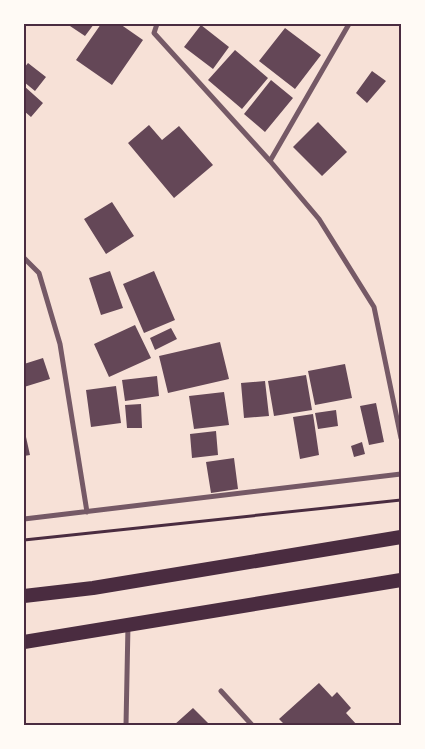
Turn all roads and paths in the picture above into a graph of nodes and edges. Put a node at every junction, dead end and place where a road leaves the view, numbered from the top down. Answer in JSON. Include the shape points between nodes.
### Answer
{"nodes":[{"id":1,"x":157,"y":24,"type":"edge"},
{"id":2,"x":349,"y":24,"type":"edge"},
{"id":3,"x":270,"y":161,"type":"junction"},
{"id":4,"x":24,"y":258,"type":"edge"},
{"id":5,"x":401,"y":438,"type":"edge"},
{"id":6,"x":401,"y":474,"type":"edge"},
{"id":7,"x":401,"y":500,"type":"edge"},
{"id":8,"x":87,"y":512,"type":"junction"},
{"id":9,"x":24,"y":519,"type":"edge"},
{"id":10,"x":401,"y":537,"type":"edge"},
{"id":11,"x":24,"y":540,"type":"edge"},
{"id":12,"x":401,"y":580,"type":"edge"},
{"id":13,"x":24,"y":596,"type":"edge"},
{"id":14,"x":128,"y":625,"type":"junction"},
{"id":15,"x":24,"y":642,"type":"edge"},
{"id":16,"x":220,"y":691,"type":"dead end"},
{"id":17,"x":126,"y":725,"type":"edge"},
{"id":18,"x":252,"y":725,"type":"edge"}],
"edges":[{"from":1,"to":3,"type":"street","via":[[154,33]]},
{"from":2,"to":3,"type":"street"},
{"from":3,"to":5,"type":"street","via":[[319,219],[374,307]]},
{"from":4,"to":8,"type":"street","via":[[39,273],[60,344]]},
{"from":6,"to":8,"type":"street"},
{"from":7,"to":11,"type":"path"},
{"from":8,"to":9,"type":"street"},
{"from":10,"to":13,"type":"highway","via":[[93,588]]},
{"from":12,"to":14,"type":"highway"},
{"from":14,"to":15,"type":"highway"},
{"from":14,"to":17,"type":"street"},
{"from":16,"to":18,"type":"street"}]}
